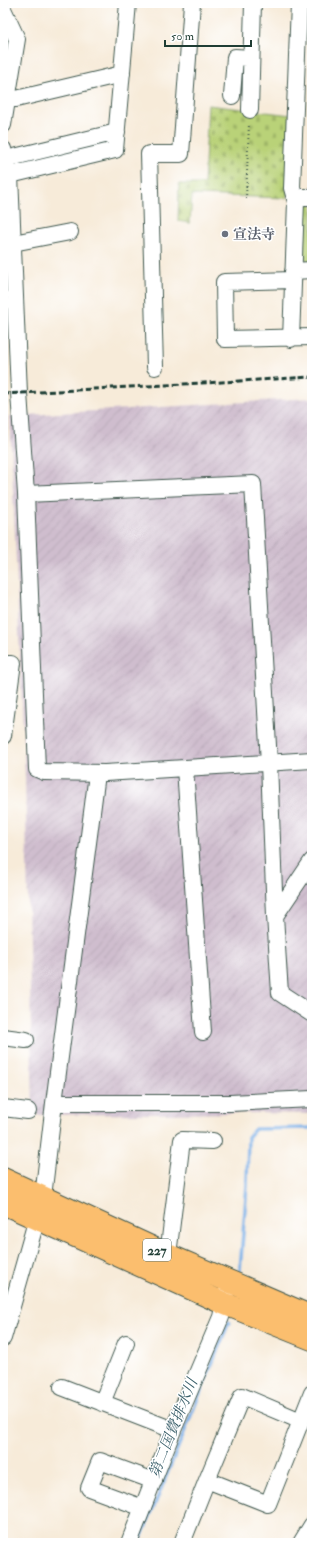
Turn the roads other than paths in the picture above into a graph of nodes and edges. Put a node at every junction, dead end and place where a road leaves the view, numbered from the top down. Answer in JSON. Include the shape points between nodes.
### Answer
{"nodes":[{"id":1,"x":128,"y":3,"type":"edge"},
{"id":2,"x":192,"y":3,"type":"edge"},
{"id":3,"x":253,"y":3,"type":"edge"},
{"id":4,"x":299,"y":3,"type":"edge"},
{"id":5,"x":3,"y":9,"type":"edge"},
{"id":6,"x":251,"y":58,"type":"junction"},
{"id":7,"x":122,"y":74,"type":"junction"},
{"id":8,"x":232,"y":96,"type":"dead end"},
{"id":9,"x":16,"y":99,"type":"dead end"},
{"id":10,"x":250,"y":110,"type":"road end"},
{"id":11,"x":3,"y":125,"type":"edge"},
{"id":12,"x":117,"y":132,"type":"junction"},
{"id":13,"x":9,"y":153,"type":"edge"},
{"id":14,"x":10,"y":175,"type":"junction"},
{"id":15,"x":312,"y":197,"type":"edge"},
{"id":16,"x":296,"y":202,"type":"junction"},
{"id":17,"x":70,"y":232,"type":"dead end"},
{"id":18,"x":13,"y":243,"type":"junction"},
{"id":19,"x":312,"y":270,"type":"edge"},
{"id":20,"x":293,"y":275,"type":"junction"},
{"id":21,"x":312,"y":337,"type":"edge"},
{"id":22,"x":291,"y":338,"type":"junction"},
{"id":23,"x":155,"y":366,"type":"dead end"},
{"id":24,"x":26,"y":494,"type":"junction"},
{"id":25,"x":3,"y":663,"type":"edge"},
{"id":26,"x":3,"y":736,"type":"edge"},
{"id":27,"x":312,"y":760,"type":"edge"},
{"id":28,"x":269,"y":763,"type":"junction"},
{"id":29,"x":186,"y":768,"type":"junction"},
{"id":30,"x":97,"y":774,"type":"junction"},
{"id":31,"x":312,"y":861,"type":"edge"},
{"id":32,"x":275,"y":916,"type":"junction"},
{"id":33,"x":312,"y":1014,"type":"edge"},
{"id":34,"x":203,"y":1032,"type":"dead end"},
{"id":35,"x":3,"y":1037,"type":"edge"},
{"id":36,"x":26,"y":1040,"type":"dead end"},
{"id":37,"x":312,"y":1099,"type":"edge"},
{"id":38,"x":54,"y":1103,"type":"junction"},
{"id":39,"x":3,"y":1108,"type":"edge"},
{"id":40,"x":28,"y":1111,"type":"dead end"},
{"id":41,"x":214,"y":1141,"type":"dead end"},
{"id":42,"x":3,"y":1179,"type":"edge"},
{"id":43,"x":43,"y":1196,"type":"junction"},
{"id":44,"x":3,"y":1203,"type":"edge"},
{"id":45,"x":36,"y":1218,"type":"junction"},
{"id":46,"x":168,"y":1255,"type":"junction"},
{"id":47,"x":228,"y":1280,"type":"junction"},
{"id":48,"x":223,"y":1303,"type":"junction"},
{"id":49,"x":312,"y":1317,"type":"edge"},
{"id":50,"x":3,"y":1338,"type":"edge"},
{"id":51,"x":312,"y":1339,"type":"edge"},
{"id":52,"x":126,"y":1343,"type":"dead end"},
{"id":53,"x":62,"y":1387,"type":"dead end"},
{"id":54,"x":312,"y":1393,"type":"edge"},
{"id":55,"x":102,"y":1403,"type":"junction"},
{"id":56,"x":301,"y":1421,"type":"junction"},
{"id":57,"x":173,"y":1430,"type":"junction"},
{"id":58,"x":207,"y":1480,"type":"junction"},
{"id":59,"x":154,"y":1481,"type":"junction"},
{"id":60,"x":143,"y":1508,"type":"junction"},
{"id":61,"x":312,"y":1525,"type":"edge"},
{"id":62,"x":129,"y":1543,"type":"edge"},
{"id":63,"x":182,"y":1543,"type":"edge"},
{"id":64,"x":301,"y":1543,"type":"edge"}],
"edges":[{"from":1,"to":7,"type":"street"},
{"from":2,"to":23,"type":"street","via":[[181,154],[149,154]]},
{"from":3,"to":6,"type":"street"},
{"from":4,"to":16,"type":"street","via":[[292,188]]},
{"from":5,"to":11,"type":"street","via":[[17,39]]},
{"from":6,"to":8,"type":"street","via":[[235,57]]},
{"from":6,"to":10,"type":"street"},
{"from":7,"to":9,"type":"street"},
{"from":7,"to":12,"type":"street"},
{"from":12,"to":13,"type":"street"},
{"from":12,"to":14,"type":"street","via":[[115,150]]},
{"from":13,"to":14,"type":"street"},
{"from":14,"to":18,"type":"street"},
{"from":15,"to":16,"type":"street","via":[[302,196]]},
{"from":16,"to":20,"type":"street"},
{"from":17,"to":18,"type":"street"},
{"from":18,"to":24,"type":"street"},
{"from":19,"to":20,"type":"street"},
{"from":20,"to":22,"type":"street"},
{"from":20,"to":22,"type":"street","via":[[224,282],[225,339]]},
{"from":21,"to":22,"type":"street"},
{"from":24,"to":28,"type":"street","via":[[253,484]]},
{"from":24,"to":30,"type":"street","via":[[37,769],[44,772]]},
{"from":25,"to":26,"type":"street","via":[[13,663]]},
{"from":27,"to":28,"type":"street"},
{"from":28,"to":29,"type":"street"},
{"from":28,"to":32,"type":"street"},
{"from":29,"to":30,"type":"street"},
{"from":29,"to":34,"type":"street"},
{"from":30,"to":38,"type":"street"},
{"from":31,"to":32,"type":"street"},
{"from":32,"to":33,"type":"street","via":[[280,993]]},
{"from":35,"to":36,"type":"street"},
{"from":37,"to":38,"type":"street","via":[[230,1103]]},
{"from":38,"to":43,"type":"street"},
{"from":39,"to":40,"type":"street"},
{"from":41,"to":46,"type":"street","via":[[182,1140]]},
{"from":42,"to":43,"type":"highway","number":"227"},
{"from":43,"to":45,"type":"street"},
{"from":43,"to":46,"type":"highway","number":"227"},
{"from":44,"to":45,"type":"highway","number":"227"},
{"from":45,"to":48,"type":"highway","number":"227"},
{"from":45,"to":50,"type":"street"},
{"from":46,"to":47,"type":"highway","number":"227"},
{"from":47,"to":48,"type":"street"},
{"from":47,"to":49,"type":"highway","number":"227"},
{"from":48,"to":51,"type":"highway","number":"227"},
{"from":48,"to":57,"type":"street","via":[[221,1317]]},
{"from":52,"to":55,"type":"street"},
{"from":53,"to":55,"type":"street"},
{"from":54,"to":56,"type":"street"},
{"from":55,"to":57,"type":"street"},
{"from":56,"to":58,"type":"street","via":[[268,1504]]},
{"from":56,"to":58,"type":"street","via":[[242,1396]]},
{"from":57,"to":59,"type":"street"},
{"from":58,"to":63,"type":"street"},
{"from":59,"to":60,"type":"street"},
{"from":59,"to":60,"type":"street","via":[[100,1461],[90,1488]]},
{"from":60,"to":62,"type":"street"},
{"from":61,"to":64,"type":"street"}]}
